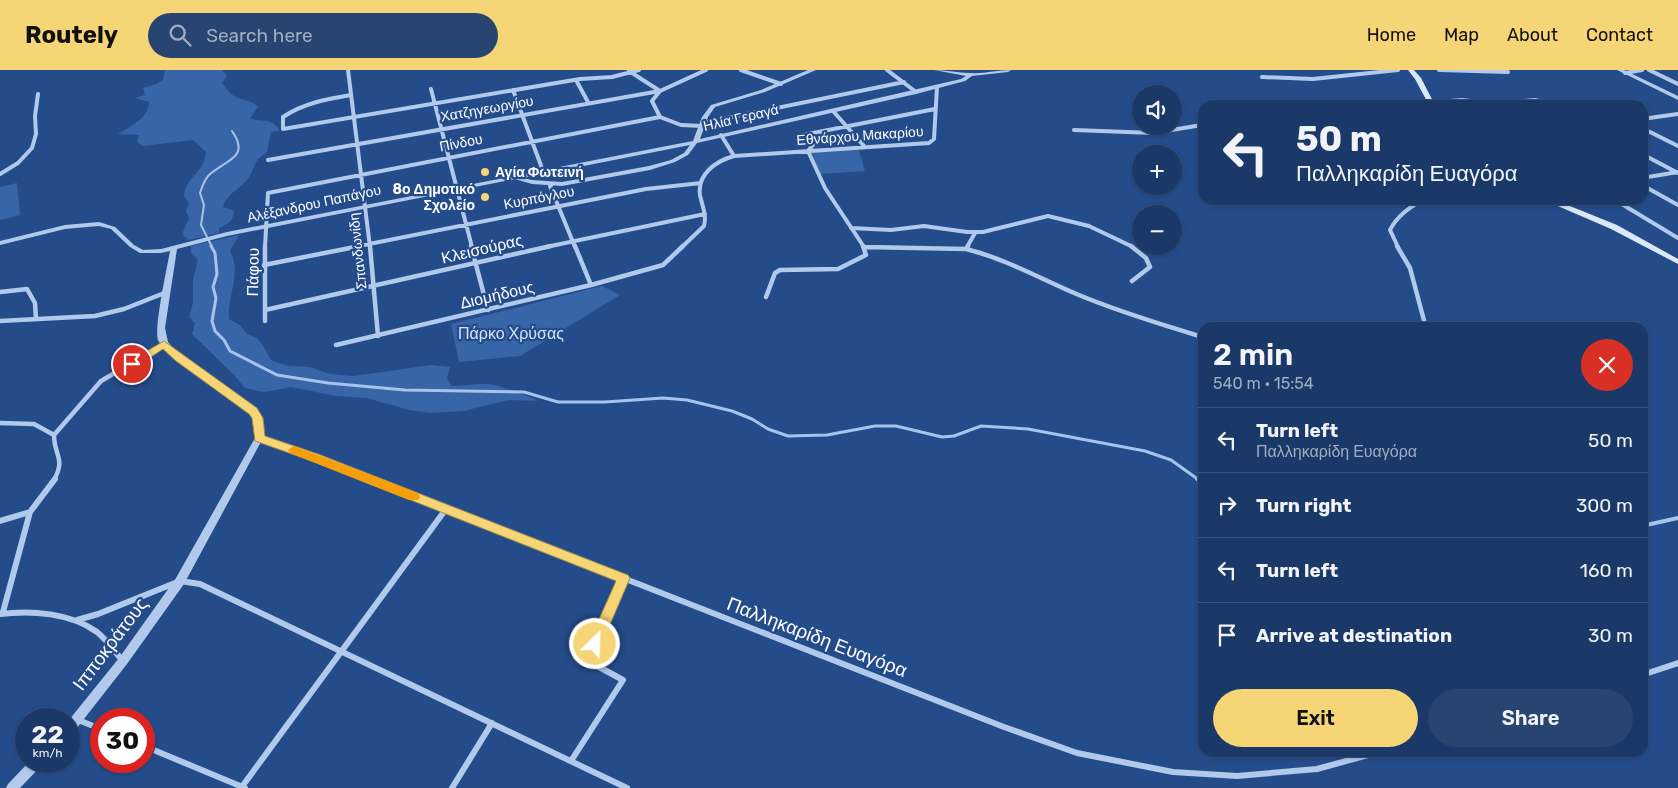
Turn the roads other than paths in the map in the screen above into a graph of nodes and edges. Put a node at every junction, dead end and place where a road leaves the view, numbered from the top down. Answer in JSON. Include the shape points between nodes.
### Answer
{"nodes":[{"id":1,"x":348,"y":70,"type":"edge"},
{"id":2,"x":639,"y":70,"type":"edge"},
{"id":3,"x":706,"y":70,"type":"edge"},
{"id":4,"x":741,"y":70,"type":"edge"},
{"id":5,"x":813,"y":70,"type":"edge"},
{"id":6,"x":888,"y":70,"type":"edge"},
{"id":7,"x":937,"y":70,"type":"edge"},
{"id":8,"x":1008,"y":70,"type":"edge"},
{"id":9,"x":1398,"y":70,"type":"edge"},
{"id":10,"x":1404,"y":70,"type":"edge"},
{"id":11,"x":1411,"y":70,"type":"edge"},
{"id":12,"x":1439,"y":70,"type":"edge"},
{"id":13,"x":1461,"y":70,"type":"edge"},
{"id":14,"x":1642,"y":70,"type":"edge"},
{"id":15,"x":1649,"y":70,"type":"edge"},
{"id":16,"x":629,"y":71,"type":"edge"},
{"id":17,"x":958,"y":71,"type":"edge"},
{"id":18,"x":991,"y":71,"type":"edge"},
{"id":19,"x":1622,"y":71,"type":"edge"},
{"id":20,"x":1508,"y":72,"type":"dead end"},
{"id":21,"x":971,"y":75,"type":"junction"},
{"id":22,"x":1262,"y":77,"type":"dead end"},
{"id":23,"x":576,"y":80,"type":"junction"},
{"id":24,"x":904,"y":82,"type":"junction"},
{"id":25,"x":781,"y":84,"type":"junction"},
{"id":26,"x":1678,"y":84,"type":"edge"},
{"id":27,"x":936,"y":87,"type":"junction"},
{"id":28,"x":431,"y":89,"type":"dead end"},
{"id":29,"x":513,"y":90,"type":"junction"},
{"id":30,"x":660,"y":91,"type":"junction"},
{"id":31,"x":916,"y":92,"type":"junction"},
{"id":32,"x":38,"y":94,"type":"dead end"},
{"id":33,"x":350,"y":95,"type":"junction"},
{"id":34,"x":1678,"y":98,"type":"edge"},
{"id":35,"x":1422,"y":100,"type":"edge"},
{"id":36,"x":1429,"y":100,"type":"edge"},
{"id":37,"x":588,"y":102,"type":"junction"},
{"id":38,"x":435,"y":103,"type":"junction"},
{"id":39,"x":936,"y":109,"type":"junction"},
{"id":40,"x":833,"y":111,"type":"junction"},
{"id":41,"x":522,"y":114,"type":"junction"},
{"id":42,"x":1678,"y":114,"type":"edge"},
{"id":43,"x":660,"y":116,"type":"junction"},
{"id":44,"x":1670,"y":116,"type":"junction"},
{"id":45,"x":354,"y":117,"type":"junction"},
{"id":46,"x":1648,"y":118,"type":"edge"},
{"id":47,"x":1678,"y":120,"type":"edge"},
{"id":48,"x":703,"y":125,"type":"junction"},
{"id":49,"x":846,"y":126,"type":"junction"},
{"id":50,"x":1198,"y":126,"type":"edge"},
{"id":51,"x":442,"y":129,"type":"junction"},
{"id":52,"x":1074,"y":130,"type":"dead end"},
{"id":53,"x":824,"y":131,"type":"junction"},
{"id":54,"x":1648,"y":131,"type":"edge"},
{"id":55,"x":721,"y":135,"type":"junction"},
{"id":56,"x":803,"y":135,"type":"dead end"},
{"id":57,"x":532,"y":141,"type":"junction"},
{"id":58,"x":696,"y":141,"type":"junction"},
{"id":59,"x":357,"y":144,"type":"junction"},
{"id":60,"x":864,"y":146,"type":"junction"},
{"id":61,"x":1678,"y":146,"type":"edge"},
{"id":62,"x":808,"y":151,"type":"junction"},
{"id":63,"x":734,"y":156,"type":"junction"},
{"id":64,"x":449,"y":157,"type":"junction"},
{"id":65,"x":1648,"y":157,"type":"edge"},
{"id":66,"x":268,"y":160,"type":"dead end"},
{"id":67,"x":543,"y":171,"type":"junction"},
{"id":68,"x":1677,"y":173,"type":"edge"},
{"id":69,"x":0,"y":174,"type":"edge"},
{"id":70,"x":361,"y":174,"type":"junction"},
{"id":71,"x":514,"y":177,"type":"junction"},
{"id":72,"x":1648,"y":177,"type":"edge"},
{"id":73,"x":701,"y":183,"type":"junction"},
{"id":74,"x":552,"y":184,"type":"junction"},
{"id":75,"x":456,"y":188,"type":"junction"},
{"id":76,"x":1648,"y":188,"type":"edge"},
{"id":77,"x":268,"y":193,"type":"joint"},
{"id":78,"x":1414,"y":205,"type":"edge"},
{"id":79,"x":1560,"y":205,"type":"edge"},
{"id":80,"x":1571,"y":205,"type":"edge"},
{"id":81,"x":1623,"y":205,"type":"edge"},
{"id":82,"x":1678,"y":205,"type":"edge"},
{"id":83,"x":365,"y":206,"type":"junction"},
{"id":84,"x":558,"y":206,"type":"junction"},
{"id":85,"x":705,"y":214,"type":"junction"},
{"id":86,"x":465,"y":225,"type":"junction"},
{"id":87,"x":268,"y":226,"type":"junction"},
{"id":88,"x":851,"y":228,"type":"junction"},
{"id":89,"x":975,"y":232,"type":"junction"},
{"id":90,"x":1678,"y":238,"type":"edge"},
{"id":91,"x":573,"y":241,"type":"junction"},
{"id":92,"x":0,"y":243,"type":"edge"},
{"id":93,"x":370,"y":245,"type":"junction"},
{"id":94,"x":864,"y":247,"type":"junction"},
{"id":95,"x":174,"y":248,"type":"junction"},
{"id":96,"x":966,"y":249,"type":"junction"},
{"id":97,"x":1678,"y":257,"type":"edge"},
{"id":98,"x":1678,"y":262,"type":"edge"},
{"id":99,"x":476,"y":263,"type":"junction"},
{"id":100,"x":264,"y":265,"type":"junction"},
{"id":101,"x":1132,"y":281,"type":"dead end"},
{"id":102,"x":591,"y":285,"type":"junction"},
{"id":103,"x":373,"y":286,"type":"junction"},
{"id":104,"x":0,"y":292,"type":"edge"},
{"id":105,"x":167,"y":292,"type":"junction"},
{"id":106,"x":766,"y":297,"type":"dead end"},
{"id":107,"x":265,"y":310,"type":"junction"},
{"id":108,"x":488,"y":310,"type":"junction"},
{"id":109,"x":36,"y":319,"type":"junction"},
{"id":110,"x":0,"y":321,"type":"edge"},
{"id":111,"x":265,"y":321,"type":"dead end"},
{"id":112,"x":1424,"y":322,"type":"edge"},
{"id":113,"x":378,"y":336,"type":"junction"},
{"id":114,"x":1198,"y":336,"type":"edge"},
{"id":115,"x":164,"y":344,"type":"junction"},
{"id":116,"x":336,"y":345,"type":"dead end"},
{"id":117,"x":0,"y":423,"type":"edge"},
{"id":118,"x":54,"y":435,"type":"junction"},
{"id":119,"x":259,"y":438,"type":"junction"},
{"id":120,"x":446,"y":510,"type":"junction"},
{"id":121,"x":30,"y":512,"type":"junction"},
{"id":122,"x":0,"y":521,"type":"edge"},
{"id":123,"x":624,"y":578,"type":"junction"},
{"id":124,"x":180,"y":581,"type":"junction"},
{"id":125,"x":1,"y":613,"type":"edge"},
{"id":126,"x":77,"y":620,"type":"junction"},
{"id":127,"x":341,"y":651,"type":"junction"},
{"id":128,"x":123,"y":660,"type":"junction"},
{"id":129,"x":1678,"y":663,"type":"edge"},
{"id":130,"x":1648,"y":672,"type":"edge"},
{"id":131,"x":80,"y":715,"type":"edge"},
{"id":132,"x":492,"y":723,"type":"junction"},
{"id":133,"x":155,"y":751,"type":"edge"},
{"id":134,"x":1361,"y":757,"type":"edge"},
{"id":135,"x":571,"y":761,"type":"junction"},
{"id":136,"x":26,"y":773,"type":"edge"},
{"id":137,"x":243,"y":787,"type":"edge"},
{"id":138,"x":12,"y":788,"type":"edge"},
{"id":139,"x":452,"y":788,"type":"edge"},
{"id":140,"x":627,"y":788,"type":"edge"}],
"edges":[{"from":1,"to":33,"type":"street","name":"Σπανδωνίδη"},
{"from":2,"to":16,"type":"street"},
{"from":3,"to":30,"type":"street","name":"Χατζηγεωργίου"},
{"from":4,"to":25,"type":"street"},
{"from":5,"to":25,"type":"street","name":"Αλέξανδρου Παπάγου"},
{"from":6,"to":24,"type":"street"},
{"from":7,"to":17,"type":"street"},
{"from":8,"to":18,"type":"street"},
{"from":9,"to":22,"type":"street","via":[[1320,79]]},
{"from":10,"to":35,"type":"main road"},
{"from":11,"to":36,"type":"main road"},
{"from":12,"to":13,"type":"street"},
{"from":13,"to":20,"type":"street"},
{"from":14,"to":19,"type":"street"},
{"from":15,"to":26,"type":"street"},
{"from":16,"to":23,"type":"street","via":[[617,76]]},
{"from":16,"to":30,"type":"street"},
{"from":17,"to":21,"type":"street"},
{"from":18,"to":21,"type":"street"},
{"from":19,"to":34,"type":"street"},
{"from":21,"to":27,"type":"street","name":"Ηλία Γεραγά"},
{"from":23,"to":29,"type":"street"},
{"from":23,"to":37,"type":"street"},
{"from":24,"to":31,"type":"street"},
{"from":24,"to":48,"type":"street","via":[[784,108],[732,115]]},
{"from":25,"to":48,"type":"street","name":"Αλέξανδρου Παπάγου","via":[[717,104]]},
{"from":27,"to":31,"type":"street","name":"Ηλία Γεραγά"},
{"from":27,"to":39,"type":"street","name":"Εθνάρχου Μακαρίου"},
{"from":28,"to":38,"type":"street"},
{"from":29,"to":38,"type":"street"},
{"from":29,"to":41,"type":"street"},
{"from":30,"to":37,"type":"street","name":"Χατζηγεωργίου"},
{"from":30,"to":43,"type":"street","via":[[652,101]]},
{"from":31,"to":40,"type":"street","name":"Ηλία Γεραγά"},
{"from":32,"to":69,"type":"street","via":[[32,148],[23,160]]},
{"from":33,"to":45,"type":"street","name":"Σπανδωνίδη"},
{"from":33,"to":45,"type":"street","via":[[300,107],[282,117],[283,129]]},
{"from":37,"to":41,"type":"street","name":"Χατζηγεωργίου"},
{"from":38,"to":45,"type":"street"},
{"from":38,"to":51,"type":"street"},
{"from":39,"to":49,"type":"street"},
{"from":39,"to":60,"type":"street","name":"Εθνάρχου Μακαρίου","via":[[933,141]]},
{"from":40,"to":49,"type":"street"},
{"from":40,"to":55,"type":"street","name":"Ηλία Γεραγά"},
{"from":41,"to":51,"type":"street","name":"Χατζηγεωργίου"},
{"from":41,"to":57,"type":"street"},
{"from":42,"to":44,"type":"street"},
{"from":43,"to":48,"type":"street","via":[[681,125]]},
{"from":43,"to":57,"type":"street","name":"Πίνδου"},
{"from":44,"to":46,"type":"street"},
{"from":44,"to":47,"type":"street"},
{"from":45,"to":59,"type":"street","name":"Σπανδωνίδη"},
{"from":48,"to":58,"type":"street","name":"Αλέξανδρου Παπάγου"},
{"from":49,"to":53,"type":"street"},
{"from":49,"to":60,"type":"street"},
{"from":50,"to":52,"type":"street","via":[[1153,133]]},
{"from":51,"to":59,"type":"street","name":"Χατζηγεωργίου"},
{"from":51,"to":64,"type":"street"},
{"from":53,"to":56,"type":"street"},
{"from":53,"to":62,"type":"street"},
{"from":54,"to":61,"type":"street"},
{"from":55,"to":58,"type":"street","name":"Ηλία Γεραγά"},
{"from":55,"to":63,"type":"street"},
{"from":57,"to":64,"type":"street","name":"Πίνδου"},
{"from":57,"to":67,"type":"street"},
{"from":58,"to":67,"type":"street","name":"Ηλία Γεραγά"},
{"from":58,"to":74,"type":"street","name":"Αλέξανδρου Παπάγου","via":[[686,154],[662,165]]},
{"from":59,"to":66,"type":"street","name":"Χατζηγεωργίου"},
{"from":59,"to":70,"type":"street","name":"Σπανδωνίδη"},
{"from":60,"to":62,"type":"street","name":"Εθνάρχου Μακαρίου"},
{"from":62,"to":63,"type":"street","name":"Εθνάρχου Μακαρίου"},
{"from":62,"to":88,"type":"street","via":[[824,188]]},
{"from":63,"to":73,"type":"street","via":[[715,163]]},
{"from":64,"to":70,"type":"street","name":"Πίνδου"},
{"from":64,"to":75,"type":"street"},
{"from":65,"to":68,"type":"street"},
{"from":67,"to":71,"type":"street","name":"Ηλία Γεραγά"},
{"from":68,"to":72,"type":"street"},
{"from":70,"to":77,"type":"street","name":"Πίνδου"},
{"from":70,"to":83,"type":"street","name":"Σπανδωνίδη"},
{"from":71,"to":74,"type":"street","name":"Αλέξανδρου Παπάγου"},
{"from":71,"to":75,"type":"street","name":"Αλέξανδρου Παπάγου"},
{"from":73,"to":84,"type":"street","name":"Κυρπόγλου","via":[[662,186]]},
{"from":73,"to":85,"type":"street","via":[[700,196]]},
{"from":74,"to":84,"type":"street"},
{"from":75,"to":83,"type":"street","name":"Αλέξανδρου Παπάγου"},
{"from":75,"to":86,"type":"street"},
{"from":76,"to":82,"type":"street"},
{"from":77,"to":87,"type":"street","name":"Πάφου"},
{"from":78,"to":112,"type":"street","via":[[1402,213],[1390,230],[1410,268]]},
{"from":79,"to":98,"type":"main road","via":[[1614,227]]},
{"from":80,"to":97,"type":"main road","via":[[1619,224]]},
{"from":81,"to":90,"type":"street"},
{"from":83,"to":87,"type":"street","name":"Αλέξανδρου Παπάγου"},
{"from":83,"to":93,"type":"street","name":"Σπανδωνίδη"},
{"from":84,"to":86,"type":"street","name":"Κυρπόγλου"},
{"from":84,"to":91,"type":"street"},
{"from":85,"to":91,"type":"street","name":"Κλεισούρας"},
{"from":85,"to":102,"type":"street","name":"Διομήδους","via":[[704,226],[663,265]]},
{"from":86,"to":93,"type":"street","name":"Κυρπόγλου"},
{"from":86,"to":99,"type":"street"},
{"from":87,"to":95,"type":"street","name":"Αλέξανδρου Παπάγου"},
{"from":87,"to":100,"type":"street","name":"Πάφου"},
{"from":88,"to":89,"type":"street","via":[[896,230],[929,226]]},
{"from":88,"to":94,"type":"street"},
{"from":89,"to":96,"type":"street"},
{"from":89,"to":101,"type":"street","via":[[1045,216],[1071,219],[1124,242],[1144,255],[1150,267]]},
{"from":91,"to":99,"type":"street","name":"Κλεισούρας"},
{"from":91,"to":102,"type":"street"},
{"from":92,"to":95,"type":"street","name":"Αλέξανδρου Παπάγου","via":[[65,227],[99,224],[113,228],[142,252]]},
{"from":93,"to":100,"type":"street","name":"Κυρπόγλου"},
{"from":93,"to":103,"type":"street","name":"Σπανδωνίδη"},
{"from":94,"to":96,"type":"street"},
{"from":94,"to":106,"type":"street","via":[[866,255],[838,268],[780,270],[775,273]]},
{"from":95,"to":105,"type":"street"},
{"from":96,"to":114,"type":"street","via":[[1008,261],[1101,304]]},
{"from":99,"to":103,"type":"street","name":"Κλεισούρας"},
{"from":99,"to":108,"type":"street"},
{"from":100,"to":107,"type":"street","name":"Πάφου"},
{"from":102,"to":108,"type":"street","name":"Διομήδους"},
{"from":103,"to":107,"type":"street","name":"Κλεισούρας"},
{"from":103,"to":113,"type":"street","name":"Σπανδωνίδη"},
{"from":104,"to":109,"type":"street","via":[[27,289],[37,309]]},
{"from":105,"to":109,"type":"street","via":[[110,313]]},
{"from":105,"to":115,"type":"street","via":[[161,328]]},
{"from":107,"to":111,"type":"street","name":"Πάφου"},
{"from":108,"to":113,"type":"street","name":"Διομήδους"},
{"from":109,"to":110,"type":"street"},
{"from":113,"to":116,"type":"street","name":"Διομήδους"},
{"from":115,"to":118,"type":"street","via":[[101,381]]},
{"from":115,"to":119,"type":"street","via":[[179,359],[253,411],[260,430]]},
{"from":117,"to":118,"type":"street","via":[[34,424]]},
{"from":118,"to":121,"type":"street","via":[[54,446],[61,454],[59,473]]},
{"from":119,"to":120,"type":"street","name":"Παλληκαρίδη Ευαγόρα"},
{"from":119,"to":124,"type":"street"},
{"from":120,"to":123,"type":"street","name":"Παλληκαρίδη Ευαγόρα"},
{"from":120,"to":127,"type":"street"},
{"from":121,"to":122,"type":"street"},
{"from":121,"to":125,"type":"street"},
{"from":123,"to":134,"type":"street","name":"Παλληκαρίδη Ευαγόρα","via":[[1077,753],[1173,772],[1237,776],[1317,769]]},
{"from":123,"to":135,"type":"street","via":[[588,661],[623,680]]},
{"from":124,"to":126,"type":"street"},
{"from":124,"to":127,"type":"street","via":[[200,584]]},
{"from":124,"to":128,"type":"street","name":"Ιπποκράτους"},
{"from":125,"to":126,"type":"street","via":[[42,613]]},
{"from":126,"to":128,"type":"street","via":[[98,633]]},
{"from":127,"to":132,"type":"street"},
{"from":127,"to":137,"type":"street"},
{"from":128,"to":131,"type":"street","name":"Ιπποκράτους"},
{"from":129,"to":130,"type":"street"},
{"from":132,"to":135,"type":"street"},
{"from":132,"to":139,"type":"street"},
{"from":133,"to":137,"type":"street"},
{"from":135,"to":140,"type":"street"},
{"from":136,"to":138,"type":"street"}]}
